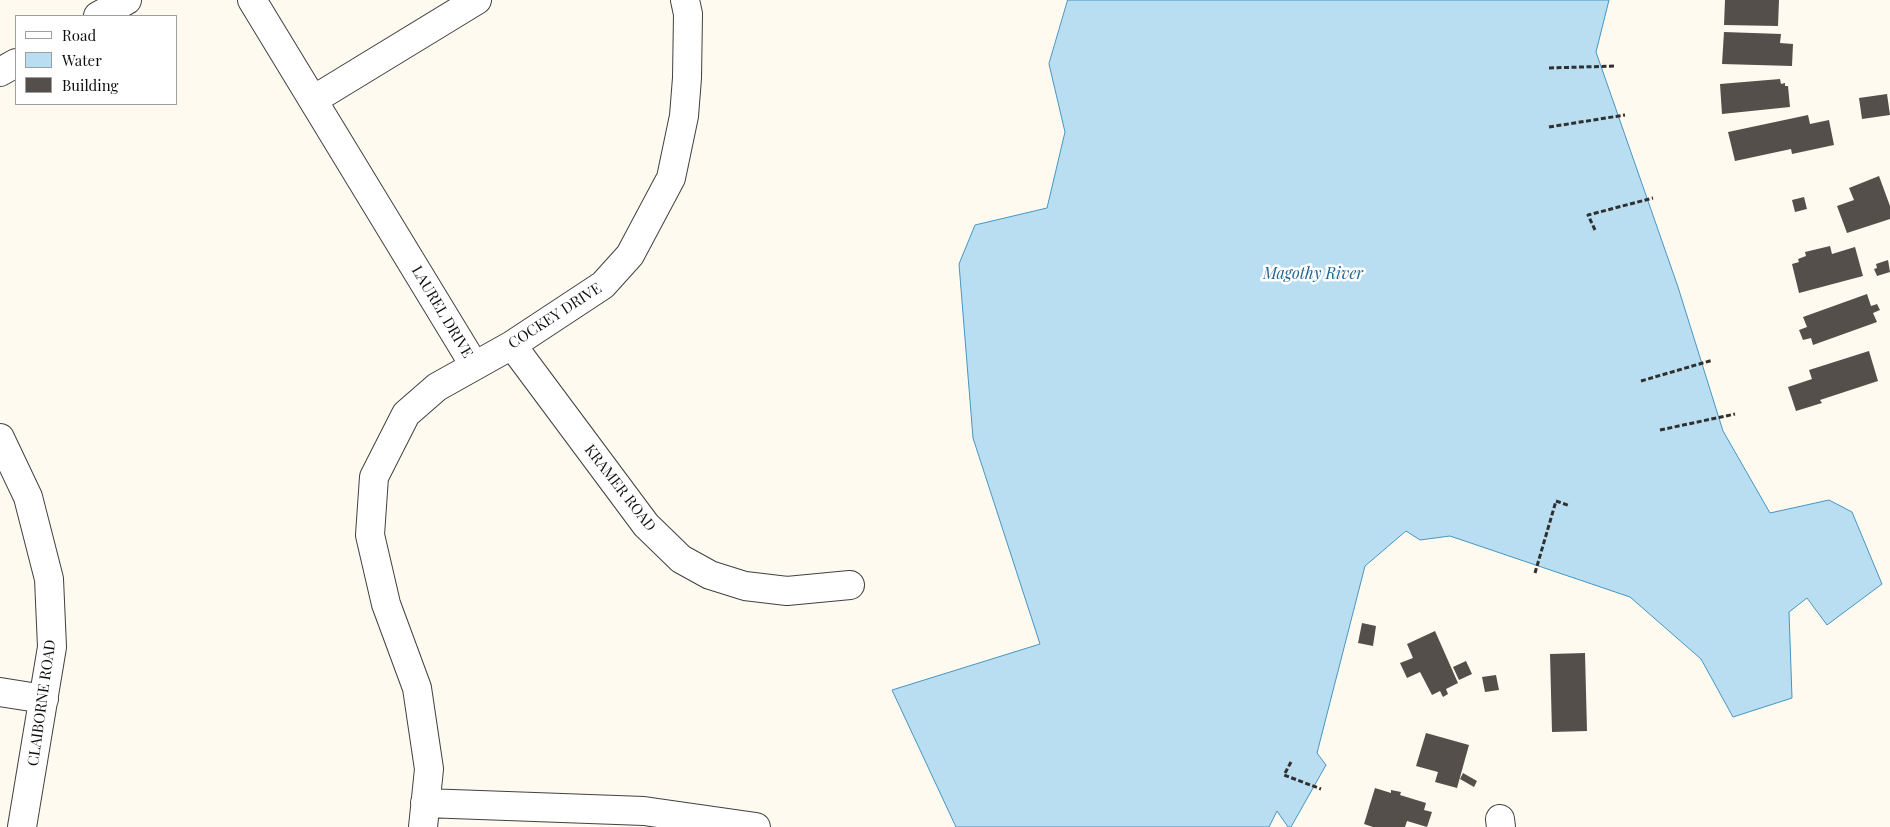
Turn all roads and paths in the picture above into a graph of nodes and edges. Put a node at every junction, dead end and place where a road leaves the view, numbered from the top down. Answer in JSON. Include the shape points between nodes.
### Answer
{"nodes":[{"id":1,"x":127,"y":0,"type":"edge"},
{"id":2,"x":252,"y":0,"type":"edge"},
{"id":3,"x":477,"y":0,"type":"edge"},
{"id":4,"x":685,"y":0,"type":"edge"},
{"id":5,"x":100,"y":15,"type":"edge"},
{"id":6,"x":15,"y":64,"type":"edge"},
{"id":7,"x":1615,"y":66,"type":"dead end"},
{"id":8,"x":1548,"y":68,"type":"dead end"},
{"id":9,"x":0,"y":72,"type":"edge"},
{"id":10,"x":313,"y":100,"type":"junction"},
{"id":11,"x":1625,"y":115,"type":"dead end"},
{"id":12,"x":1549,"y":127,"type":"dead end"},
{"id":13,"x":1653,"y":198,"type":"dead end"},
{"id":14,"x":1595,"y":230,"type":"dead end"},
{"id":15,"x":512,"y":345,"type":"junction"},
{"id":16,"x":1713,"y":360,"type":"dead end"},
{"id":17,"x":474,"y":365,"type":"junction"},
{"id":18,"x":1641,"y":381,"type":"dead end"},
{"id":19,"x":1735,"y":414,"type":"dead end"},
{"id":20,"x":1660,"y":430,"type":"dead end"},
{"id":21,"x":0,"y":438,"type":"edge"},
{"id":22,"x":1570,"y":506,"type":"dead end"},
{"id":23,"x":1535,"y":573,"type":"dead end"},
{"id":24,"x":850,"y":585,"type":"dead end"},
{"id":25,"x":0,"y":692,"type":"edge"},
{"id":26,"x":44,"y":699,"type":"junction"},
{"id":27,"x":1291,"y":762,"type":"dead end"},
{"id":28,"x":1321,"y":789,"type":"dead end"},
{"id":29,"x":424,"y":815,"type":"edge"},
{"id":30,"x":728,"y":824,"type":"edge"},
{"id":31,"x":22,"y":827,"type":"edge"},
{"id":32,"x":756,"y":827,"type":"edge"}],
"edges":[{"from":1,"to":5,"type":"street"},
{"from":2,"to":10,"type":"street","name":"LAUREL DRIVE"},
{"from":3,"to":10,"type":"street"},
{"from":4,"to":15,"type":"street","name":"COCKEY DRIVE","via":[[688,14],[687,78],[684,116],[671,178],[630,255],[603,285]]},
{"from":6,"to":9,"type":"street"},
{"from":7,"to":8,"type":"path"},
{"from":10,"to":17,"type":"street","name":"LAUREL DRIVE"},
{"from":11,"to":12,"type":"path"},
{"from":13,"to":14,"type":"path","via":[[1588,214]]},
{"from":15,"to":17,"type":"street","name":"COCKEY DRIVE"},
{"from":15,"to":24,"type":"street","name":"KRAMER ROAD","via":[[646,525],[681,560],[710,575],[745,586],[787,591]]},
{"from":16,"to":18,"type":"path"},
{"from":17,"to":29,"type":"street","name":"LAUREL DRIVE","via":[[437,388],[406,414],[374,477],[370,535],[386,604],[417,688],[429,769]]},
{"from":19,"to":20,"type":"path"},
{"from":21,"to":26,"type":"street","name":"CLAIBORNE ROAD","via":[[28,497],[49,579],[52,647]]},
{"from":22,"to":23,"type":"path","via":[[1556,501]]},
{"from":25,"to":26,"type":"street"},
{"from":26,"to":31,"type":"street","name":"CLAIBORNE ROAD"},
{"from":27,"to":28,"type":"path","via":[[1284,775]]},
{"from":29,"to":30,"type":"street","via":[[644,811]]},
{"from":30,"to":32,"type":"street"}]}
